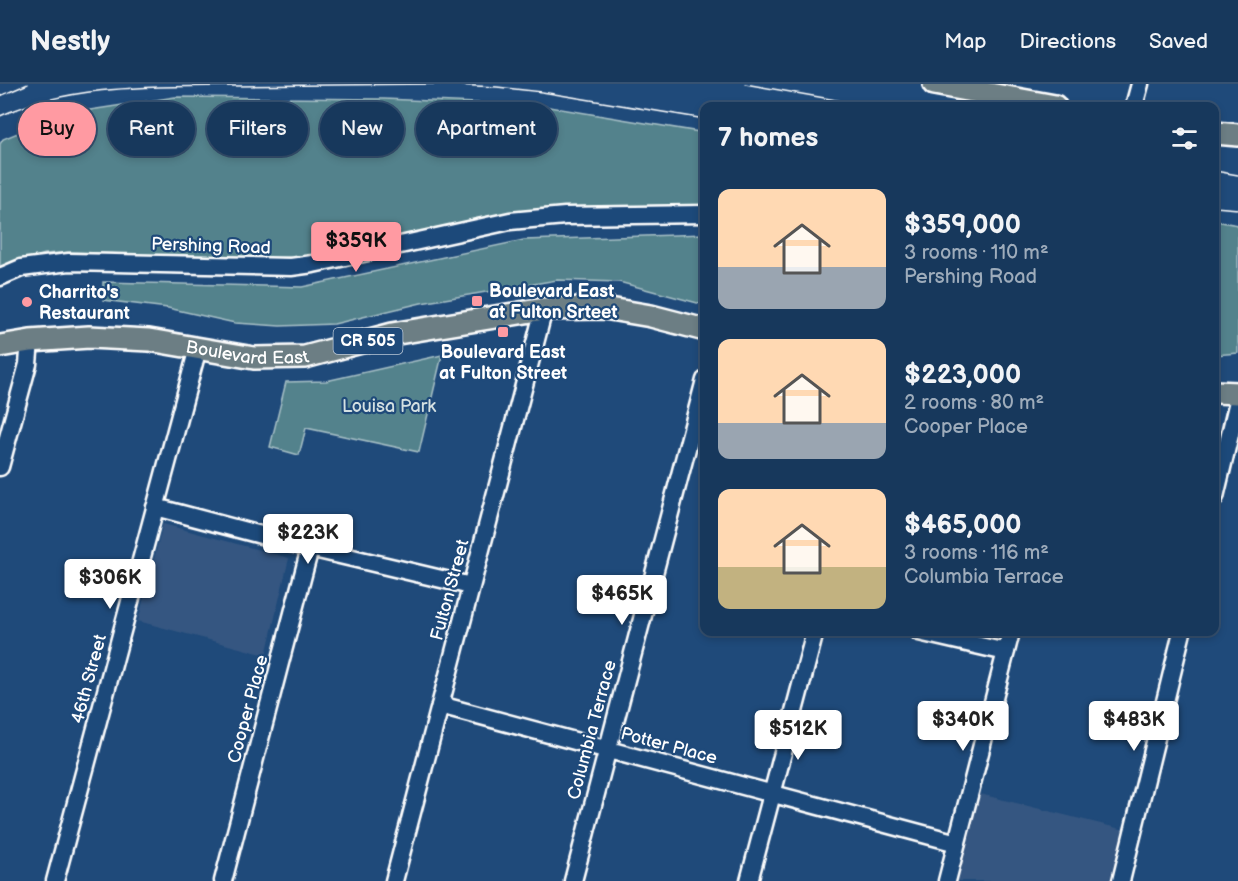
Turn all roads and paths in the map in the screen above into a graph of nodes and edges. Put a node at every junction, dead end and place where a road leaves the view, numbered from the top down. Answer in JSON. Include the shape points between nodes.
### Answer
{"nodes":[{"id":1,"x":934,"y":84,"type":"edge"},
{"id":2,"x":957,"y":86,"type":"edge"},
{"id":3,"x":1035,"y":102,"type":"edge"},
{"id":4,"x":1219,"y":133,"type":"edge"},
{"id":5,"x":1238,"y":135,"type":"edge"},
{"id":6,"x":700,"y":214,"type":"edge"},
{"id":7,"x":0,"y":277,"type":"edge"},
{"id":8,"x":544,"y":309,"type":"junction"},
{"id":9,"x":700,"y":329,"type":"edge"},
{"id":10,"x":30,"y":341,"type":"junction"},
{"id":11,"x":0,"y":346,"type":"edge"},
{"id":12,"x":198,"y":348,"type":"junction"},
{"id":13,"x":1219,"y":392,"type":"edge"},
{"id":14,"x":1238,"y":393,"type":"edge"},
{"id":15,"x":700,"y":399,"type":"edge"},
{"id":16,"x":1238,"y":401,"type":"edge"},
{"id":17,"x":0,"y":467,"type":"edge"},
{"id":18,"x":1219,"y":479,"type":"edge"},
{"id":19,"x":155,"y":507,"type":"junction"},
{"id":20,"x":310,"y":548,"type":"junction"},
{"id":21,"x":471,"y":586,"type":"junction"},
{"id":22,"x":814,"y":636,"type":"edge"},
{"id":23,"x":936,"y":636,"type":"edge"},
{"id":24,"x":1010,"y":636,"type":"edge"},
{"id":25,"x":1181,"y":636,"type":"edge"},
{"id":26,"x":1006,"y":652,"type":"junction"},
{"id":27,"x":440,"y":705,"type":"junction"},
{"id":28,"x":607,"y":750,"type":"junction"},
{"id":29,"x":771,"y":793,"type":"junction"},
{"id":30,"x":957,"y":843,"type":"junction"},
{"id":31,"x":55,"y":881,"type":"edge"},
{"id":32,"x":223,"y":881,"type":"edge"},
{"id":33,"x":394,"y":881,"type":"edge"},
{"id":34,"x":573,"y":881,"type":"edge"},
{"id":35,"x":748,"y":881,"type":"edge"},
{"id":36,"x":947,"y":881,"type":"edge"},
{"id":37,"x":1120,"y":881,"type":"edge"}],
"edges":[{"from":1,"to":2,"type":"main road"},
{"from":2,"to":3,"type":"main road"},
{"from":4,"to":5,"type":"main road"},
{"from":6,"to":7,"type":"street","name":"Pershing Road","via":[[510,221],[291,267],[69,262],[21,268]]},
{"from":8,"to":9,"type":"main road","name":"Boulevard East","number":"CR 505","via":[[604,308]]},
{"from":8,"to":12,"type":"main road","name":"Boulevard East","number":"CR 505","via":[[392,334],[305,357],[254,358]]},
{"from":8,"to":21,"type":"street","name":"Fulton Street"},
{"from":10,"to":11,"type":"main road","name":"Boulevard East","number":"CR 505"},
{"from":10,"to":12,"type":"main road","name":"Boulevard East","number":"CR 505","via":[[90,337]]},
{"from":10,"to":17,"type":"street","via":[[28,364]]},
{"from":12,"to":19,"type":"street","name":"46th Street"},
{"from":13,"to":14,"type":"main road"},
{"from":15,"to":28,"type":"street","name":"Columbia Terrace"},
{"from":16,"to":18,"type":"street"},
{"from":19,"to":20,"type":"street"},
{"from":19,"to":31,"type":"street","name":"46th Street"},
{"from":20,"to":21,"type":"street"},
{"from":20,"to":32,"type":"street","name":"Cooper Place"},
{"from":21,"to":27,"type":"street","name":"Fulton Street"},
{"from":22,"to":29,"type":"street"},
{"from":23,"to":26,"type":"street"},
{"from":24,"to":26,"type":"street"},
{"from":25,"to":37,"type":"street"},
{"from":26,"to":30,"type":"street"},
{"from":27,"to":28,"type":"street","name":"Potter Place"},
{"from":27,"to":33,"type":"street","name":"Fulton Street"},
{"from":28,"to":29,"type":"street","name":"Potter Place"},
{"from":28,"to":34,"type":"street","name":"Columbia Terrace"},
{"from":29,"to":30,"type":"street","name":"Potter Place"},
{"from":29,"to":35,"type":"street"},
{"from":30,"to":36,"type":"street"}]}
